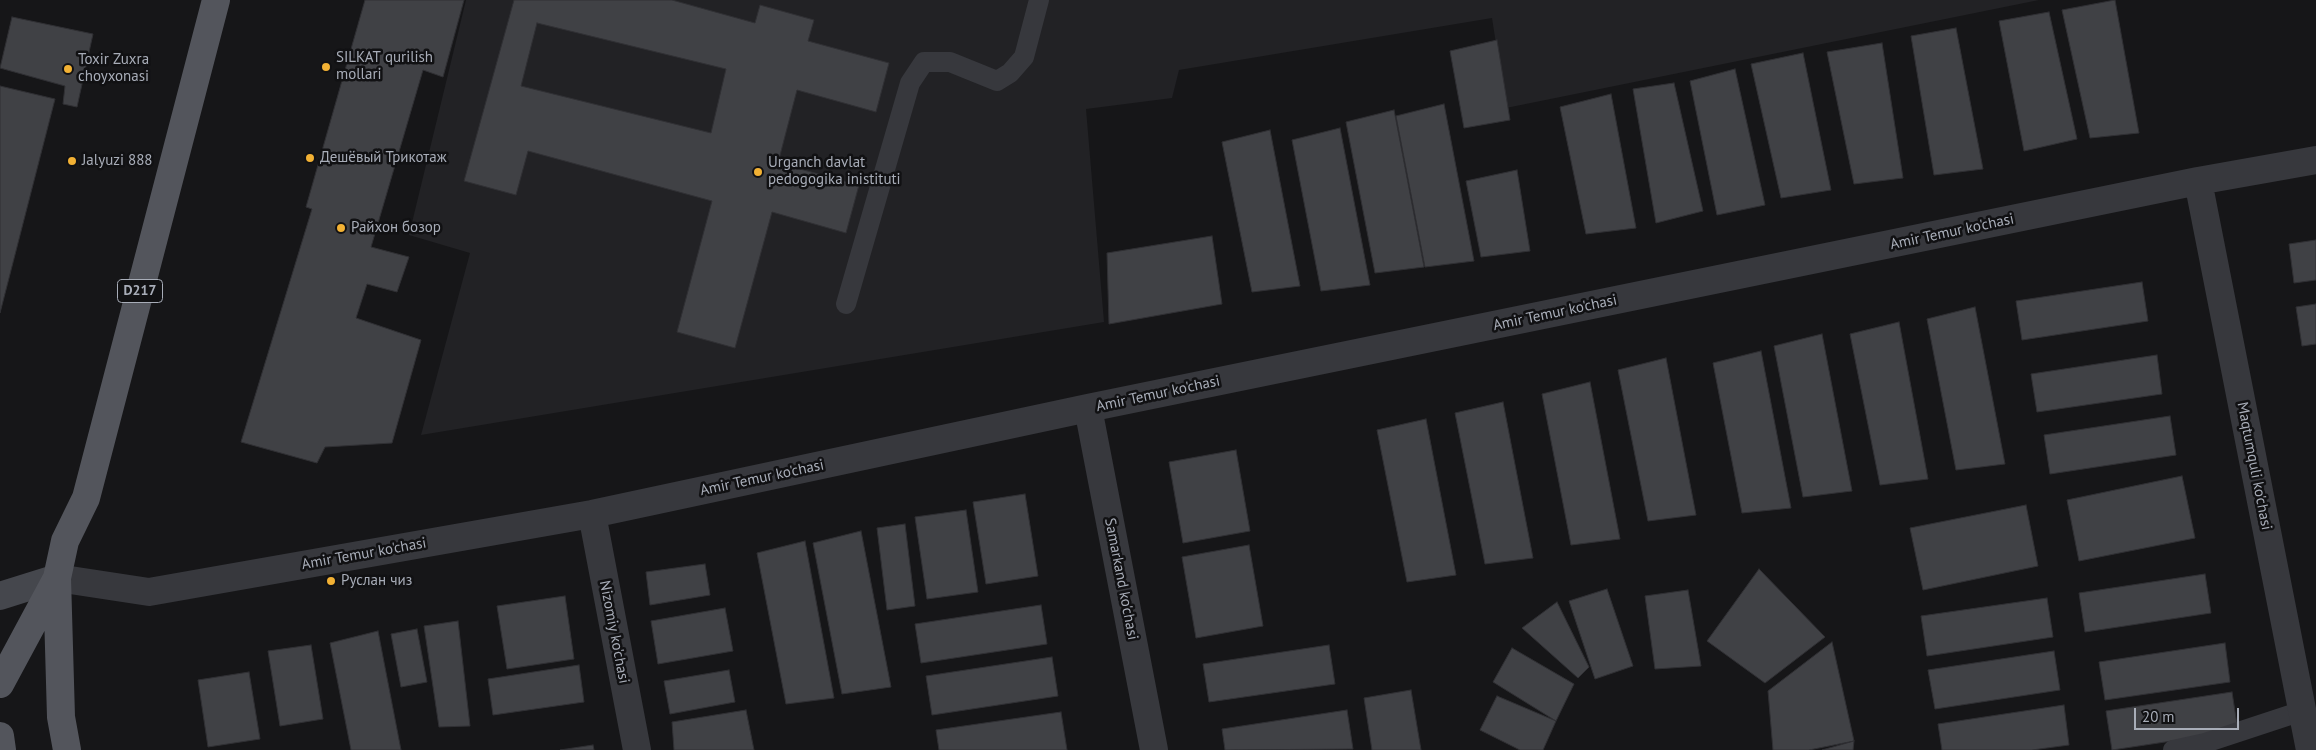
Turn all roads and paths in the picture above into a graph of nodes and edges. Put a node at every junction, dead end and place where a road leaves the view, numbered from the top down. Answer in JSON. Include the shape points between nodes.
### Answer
{"nodes":[{"id":1,"x":216,"y":0,"type":"edge"},
{"id":2,"x":1039,"y":0,"type":"edge"},
{"id":3,"x":2316,"y":160,"type":"edge"},
{"id":4,"x":2198,"y":181,"type":"junction"},
{"id":5,"x":846,"y":304,"type":"dead end"},
{"id":6,"x":1088,"y":408,"type":"junction"},
{"id":7,"x":592,"y":514,"type":"junction"},
{"id":8,"x":57,"y":578,"type":"junction"},
{"id":9,"x":0,"y":596,"type":"edge"},
{"id":10,"x":0,"y":684,"type":"edge"},
{"id":11,"x":2302,"y":711,"type":"junction"},
{"id":12,"x":0,"y":736,"type":"edge"},
{"id":13,"x":2,"y":750,"type":"edge"},
{"id":14,"x":67,"y":750,"type":"edge"},
{"id":15,"x":636,"y":750,"type":"edge"},
{"id":16,"x":1154,"y":750,"type":"edge"},
{"id":17,"x":2173,"y":750,"type":"edge"},
{"id":18,"x":2310,"y":750,"type":"edge"}],
"edges":[{"from":1,"to":8,"type":"main road","number":"D217","via":[[86,498],[64,541]]},
{"from":2,"to":5,"type":"lane","via":[[1024,57],[1010,73],[997,81],[950,62],[924,62],[910,83]]},
{"from":3,"to":4,"type":"street","name":"Amir Temur ko'chasi"},
{"from":4,"to":6,"type":"street","name":"Amir Temur ko'chasi"},
{"from":4,"to":11,"type":"street","name":"Maqtumquli ko'chasi"},
{"from":6,"to":7,"type":"street","name":"Amir Temur ko'chasi"},
{"from":6,"to":16,"type":"street","name":"Samarkand ko'chasi"},
{"from":7,"to":8,"type":"street","name":"Amir Temur ko'chasi","via":[[148,592]]},
{"from":7,"to":15,"type":"street","name":"Nizomiy ko'chasi"},
{"from":8,"to":9,"type":"main road","name":"Amir Temur ko'chasi"},
{"from":8,"to":10,"type":"main road","number":"D217"},
{"from":8,"to":14,"type":"main road","number":"D217","via":[[61,717]]},
{"from":11,"to":17,"type":"lane","via":[[2205,743]]},
{"from":11,"to":18,"type":"street","name":"Maqtumquli ko'chasi"},
{"from":12,"to":13,"type":"main road"}]}
